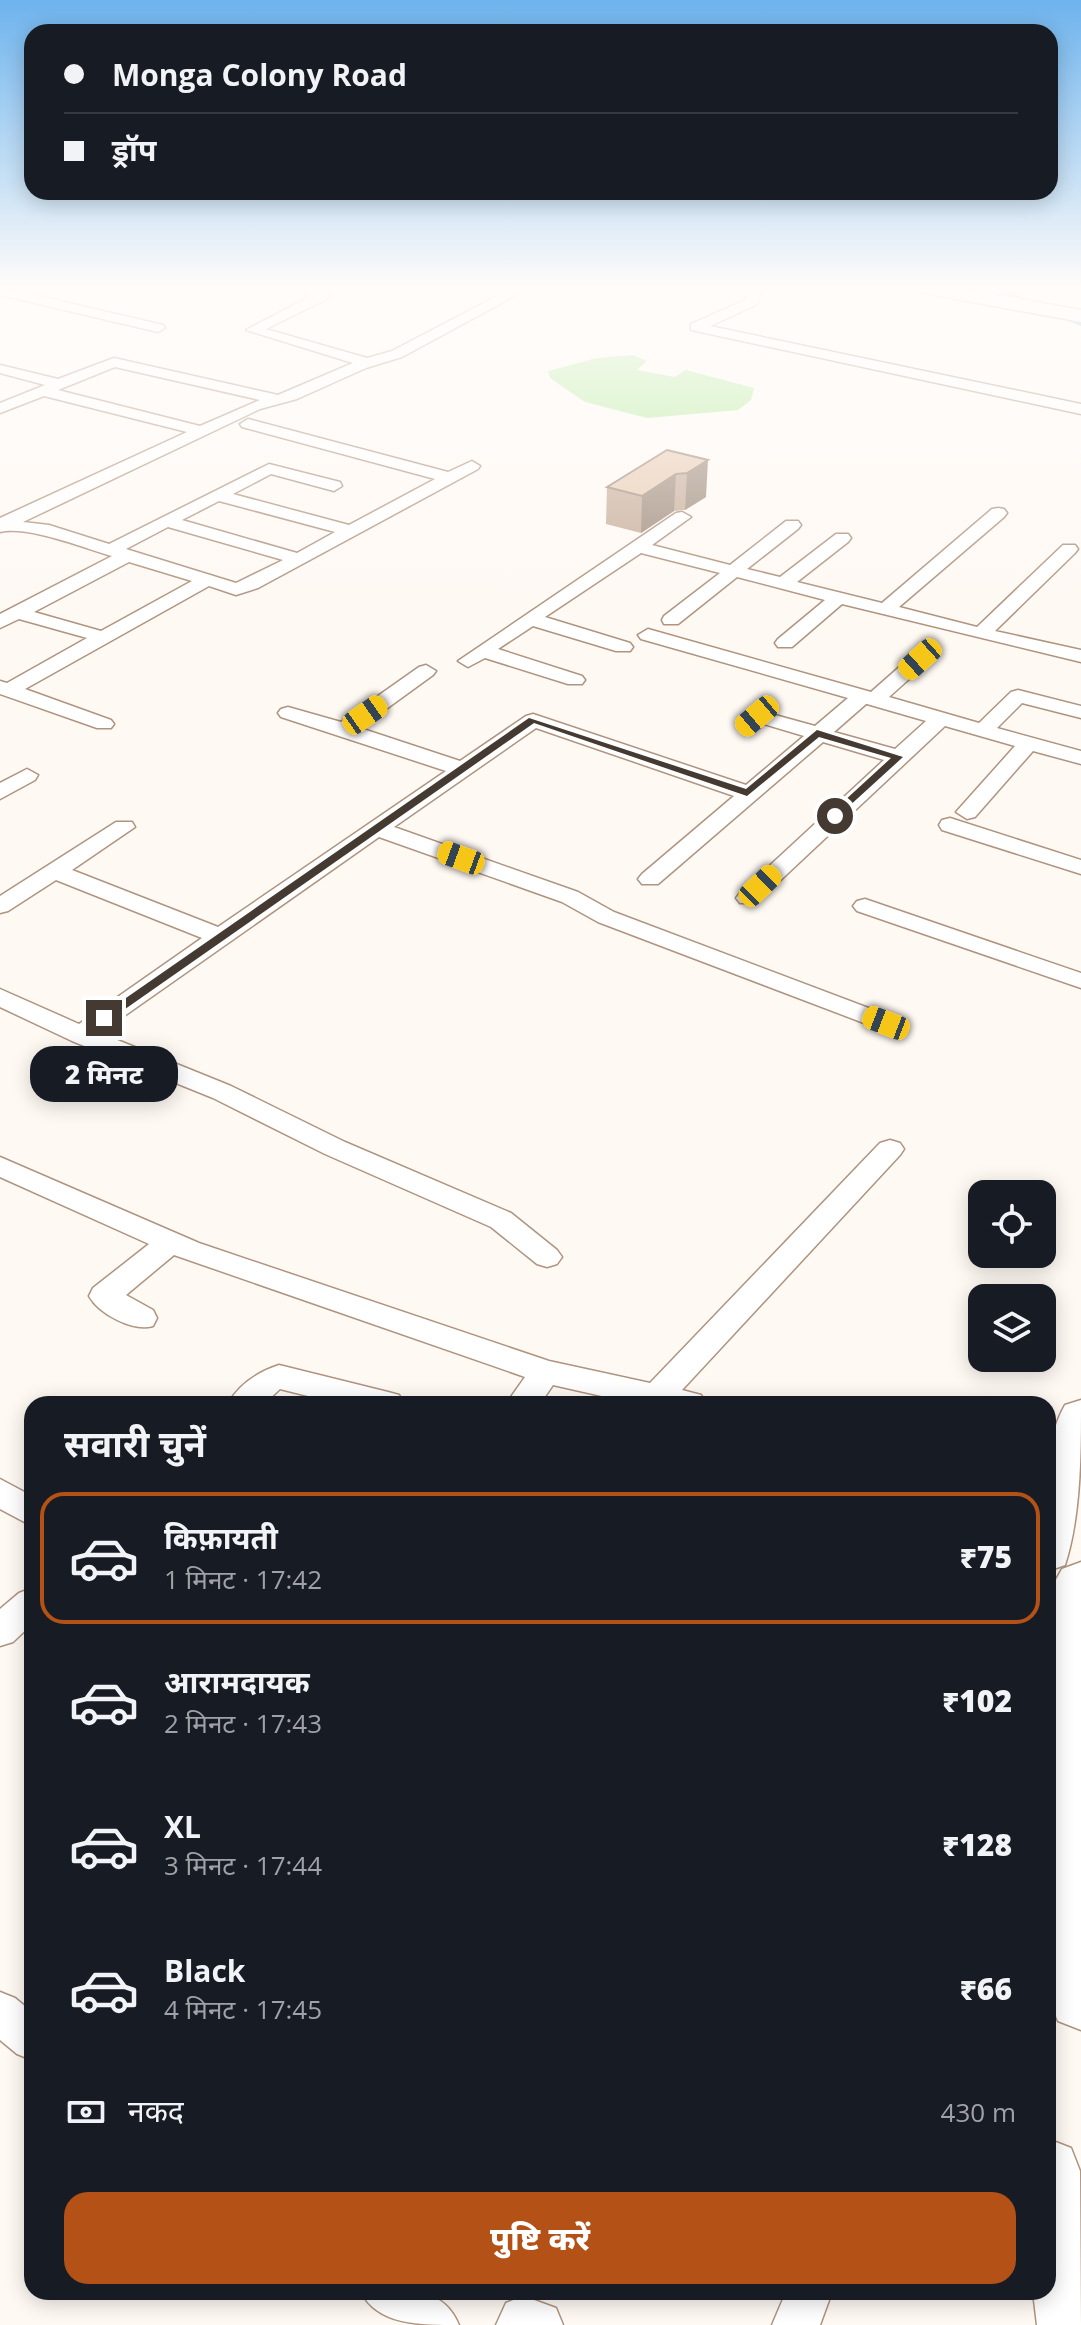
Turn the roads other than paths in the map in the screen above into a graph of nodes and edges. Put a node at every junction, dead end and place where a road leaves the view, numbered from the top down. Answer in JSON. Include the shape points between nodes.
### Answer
{"nodes":[{"id":1,"x":33,"y":394,"type":"edge"},
{"id":2,"x":57,"y":394,"type":"edge"},
{"id":3,"x":246,"y":394,"type":"edge"},
{"id":4,"x":294,"y":394,"type":"edge"},
{"id":5,"x":1013,"y":394,"type":"edge"},
{"id":6,"x":280,"y":401,"type":"junction"},
{"id":7,"x":3,"y":405,"type":"edge"},
{"id":8,"x":1081,"y":409,"type":"edge"},
{"id":9,"x":248,"y":424,"type":"junction"},
{"id":10,"x":202,"y":431,"type":"junction"},
{"id":11,"x":472,"y":466,"type":"dead end"},
{"id":12,"x":450,"y":478,"type":"junction"},
{"id":13,"x":334,"y":486,"type":"dead end"},
{"id":14,"x":217,"y":495,"type":"junction"},
{"id":15,"x":998,"y":513,"type":"dead end"},
{"id":16,"x":682,"y":517,"type":"dead end"},
{"id":17,"x":18,"y":521,"type":"edge"},
{"id":18,"x":166,"y":521,"type":"junction"},
{"id":19,"x":792,"y":525,"type":"dead end"},
{"id":20,"x":351,"y":531,"type":"junction"},
{"id":21,"x":842,"y":538,"type":"dead end"},
{"id":22,"x":0,"y":541,"type":"edge"},
{"id":23,"x":636,"y":546,"type":"junction"},
{"id":24,"x":1069,"y":549,"type":"dead end"},
{"id":25,"x":118,"y":553,"type":"junction"},
{"id":26,"x":299,"y":559,"type":"junction"},
{"id":27,"x":737,"y":571,"type":"junction"},
{"id":28,"x":207,"y":580,"type":"junction"},
{"id":29,"x":783,"y":584,"type":"junction"},
{"id":30,"x":839,"y":597,"type":"junction"},
{"id":31,"x":886,"y":609,"type":"junction"},
{"id":32,"x":18,"y":613,"type":"junction"},
{"id":33,"x":531,"y":619,"type":"junction"},
{"id":34,"x":671,"y":620,"type":"dead end"},
{"id":35,"x":0,"y":622,"type":"edge"},
{"id":36,"x":981,"y":634,"type":"junction"},
{"id":37,"x":648,"y":635,"type":"dead end"},
{"id":38,"x":103,"y":637,"type":"junction"},
{"id":39,"x":785,"y":643,"type":"dead end"},
{"id":40,"x":623,"y":647,"type":"dead end"},
{"id":41,"x":1081,"y":656,"type":"edge"},
{"id":42,"x":920,"y":659,"type":"dead end"},
{"id":43,"x":426,"y":671,"type":"dead end"},
{"id":44,"x":803,"y":679,"type":"junction"},
{"id":45,"x":575,"y":680,"type":"dead end"},
{"id":46,"x":6,"y":692,"type":"edge"},
{"id":47,"x":868,"y":698,"type":"junction"},
{"id":48,"x":1081,"y":712,"type":"edge"},
{"id":49,"x":288,"y":713,"type":"dead end"},
{"id":50,"x":939,"y":720,"type":"junction"},
{"id":51,"x":104,"y":724,"type":"dead end"},
{"id":52,"x":344,"y":730,"type":"junction"},
{"id":53,"x":981,"y":732,"type":"junction"},
{"id":54,"x":817,"y":733,"type":"junction"},
{"id":55,"x":1028,"y":744,"type":"junction"},
{"id":56,"x":898,"y":757,"type":"junction"},
{"id":57,"x":1081,"y":758,"type":"edge"},
{"id":58,"x":462,"y":769,"type":"junction"},
{"id":59,"x":27,"y":775,"type":"dead end"},
{"id":60,"x":0,"y":792,"type":"edge"},
{"id":61,"x":747,"y":793,"type":"junction"},
{"id":62,"x":124,"y":827,"type":"dead end"},
{"id":63,"x":379,"y":829,"type":"junction"},
{"id":64,"x":1081,"y":867,"type":"edge"},
{"id":65,"x":54,"y":871,"type":"junction"},
{"id":66,"x":650,"y":879,"type":"dead end"},
{"id":67,"x":748,"y":898,"type":"dead end"},
{"id":68,"x":0,"y":906,"type":"edge"},
{"id":69,"x":865,"y":906,"type":"dead end"},
{"id":70,"x":218,"y":936,"type":"junction"},
{"id":71,"x":1081,"y":981,"type":"edge"},
{"id":72,"x":0,"y":997,"type":"edge"},
{"id":73,"x":886,"y":1023,"type":"dead end"},
{"id":74,"x":81,"y":1035,"type":"junction"},
{"id":75,"x":890,"y":1149,"type":"dead end"},
{"id":76,"x":0,"y":1166,"type":"edge"},
{"id":77,"x":171,"y":1242,"type":"junction"},
{"id":78,"x":547,"y":1257,"type":"dead end"},
{"id":79,"x":142,"y":1318,"type":"dead end"},
{"id":80,"x":546,"y":1372,"type":"junction"},
{"id":81,"x":253,"y":1396,"type":"edge"},
{"id":82,"x":356,"y":1396,"type":"edge"},
{"id":83,"x":528,"y":1396,"type":"edge"},
{"id":84,"x":657,"y":1396,"type":"joint"},
{"id":85,"x":1081,"y":1417,"type":"edge"},
{"id":86,"x":0,"y":1492,"type":"edge"},
{"id":87,"x":24,"y":1508,"type":"edge"},
{"id":88,"x":1056,"y":1514,"type":"edge"},
{"id":89,"x":1081,"y":1585,"type":"edge"},
{"id":90,"x":24,"y":1610,"type":"edge"},
{"id":91,"x":0,"y":1631,"type":"edge"},
{"id":92,"x":1081,"y":1998,"type":"edge"},
{"id":93,"x":0,"y":2013,"type":"edge"},
{"id":94,"x":24,"y":2032,"type":"edge"},
{"id":95,"x":1056,"y":2214,"type":"edge"},
{"id":96,"x":1072,"y":2299,"type":"edge"},
{"id":97,"x":396,"y":2300,"type":"edge"},
{"id":98,"x":806,"y":2300,"type":"edge"},
{"id":99,"x":435,"y":2325,"type":"edge"},
{"id":100,"x":520,"y":2325,"type":"edge"},
{"id":101,"x":539,"y":2325,"type":"edge"},
{"id":102,"x":796,"y":2325,"type":"edge"}],
"edges":[{"from":1,"to":7,"type":"street"},
{"from":2,"to":10,"type":"street"},
{"from":3,"to":6,"type":"street"},
{"from":4,"to":6,"type":"street"},
{"from":5,"to":8,"type":"street"},
{"from":6,"to":9,"type":"street","via":[[272,412]]},
{"from":6,"to":10,"type":"street","via":[[255,406]]},
{"from":9,"to":12,"type":"street"},
{"from":9,"to":17,"type":"street"},
{"from":10,"to":17,"type":"street"},
{"from":11,"to":12,"type":"street"},
{"from":12,"to":20,"type":"street"},
{"from":13,"to":14,"type":"street","via":[[269,469]]},
{"from":14,"to":18,"type":"street"},
{"from":14,"to":20,"type":"street"},
{"from":15,"to":31,"type":"street"},
{"from":16,"to":23,"type":"street"},
{"from":17,"to":22,"type":"street"},
{"from":17,"to":25,"type":"street"},
{"from":18,"to":25,"type":"street"},
{"from":18,"to":26,"type":"street"},
{"from":19,"to":27,"type":"street"},
{"from":20,"to":26,"type":"street"},
{"from":21,"to":29,"type":"street"},
{"from":23,"to":27,"type":"street"},
{"from":23,"to":33,"type":"street"},
{"from":24,"to":36,"type":"street"},
{"from":25,"to":28,"type":"street"},
{"from":25,"to":32,"type":"street"},
{"from":26,"to":28,"type":"street","via":[[244,587]]},
{"from":27,"to":29,"type":"street"},
{"from":27,"to":34,"type":"street"},
{"from":28,"to":38,"type":"street"},
{"from":29,"to":30,"type":"street"},
{"from":30,"to":31,"type":"street"},
{"from":30,"to":39,"type":"street"},
{"from":31,"to":36,"type":"street"},
{"from":32,"to":35,"type":"street"},
{"from":32,"to":38,"type":"street"},
{"from":33,"to":40,"type":"street"},
{"from":33,"to":45,"type":"street","via":[[476,656]]},
{"from":36,"to":41,"type":"street"},
{"from":37,"to":44,"type":"street"},
{"from":38,"to":46,"type":"street"},
{"from":42,"to":47,"type":"street"},
{"from":43,"to":52,"type":"street"},
{"from":44,"to":47,"type":"street"},
{"from":44,"to":54,"type":"street","via":[[750,722]]},
{"from":46,"to":51,"type":"street"},
{"from":47,"to":50,"type":"street"},
{"from":47,"to":54,"type":"street"},
{"from":48,"to":53,"type":"street","via":[[1018,696]]},
{"from":49,"to":52,"type":"street"},
{"from":50,"to":53,"type":"street"},
{"from":50,"to":56,"type":"street"},
{"from":52,"to":58,"type":"street"},
{"from":53,"to":55,"type":"street"},
{"from":54,"to":56,"type":"street"},
{"from":54,"to":61,"type":"street"},
{"from":55,"to":57,"type":"street"},
{"from":55,"to":64,"type":"street","via":[[958,818]]},
{"from":56,"to":67,"type":"street"},
{"from":58,"to":61,"type":"street","via":[[533,720]]},
{"from":58,"to":63,"type":"street"},
{"from":59,"to":60,"type":"street"},
{"from":61,"to":66,"type":"street"},
{"from":62,"to":65,"type":"street"},
{"from":63,"to":70,"type":"street"},
{"from":63,"to":73,"type":"street","via":[[570,897],[606,917]]},
{"from":65,"to":68,"type":"street"},
{"from":65,"to":70,"type":"street"},
{"from":69,"to":71,"type":"street"},
{"from":70,"to":74,"type":"street"},
{"from":72,"to":74,"type":"street"},
{"from":74,"to":78,"type":"street","via":[[222,1092],[501,1220]]},
{"from":75,"to":84,"type":"street"},
{"from":76,"to":77,"type":"street"},
{"from":77,"to":79,"type":"street","via":[[104,1296]]},
{"from":77,"to":80,"type":"street"},
{"from":80,"to":83,"type":"street"},
{"from":80,"to":84,"type":"street"},
{"from":81,"to":82,"type":"street","via":[[279,1377]]},
{"from":85,"to":88,"type":"main road"},
{"from":86,"to":87,"type":"street"},
{"from":89,"to":92,"type":"highway","via":[[1065,1769]]},
{"from":90,"to":91,"type":"street"},
{"from":93,"to":94,"type":"street"},
{"from":95,"to":96,"type":"main road"},
{"from":97,"to":99,"type":"street"},
{"from":98,"to":102,"type":"street"},
{"from":100,"to":101,"type":"street","via":[[523,2320]]}]}
